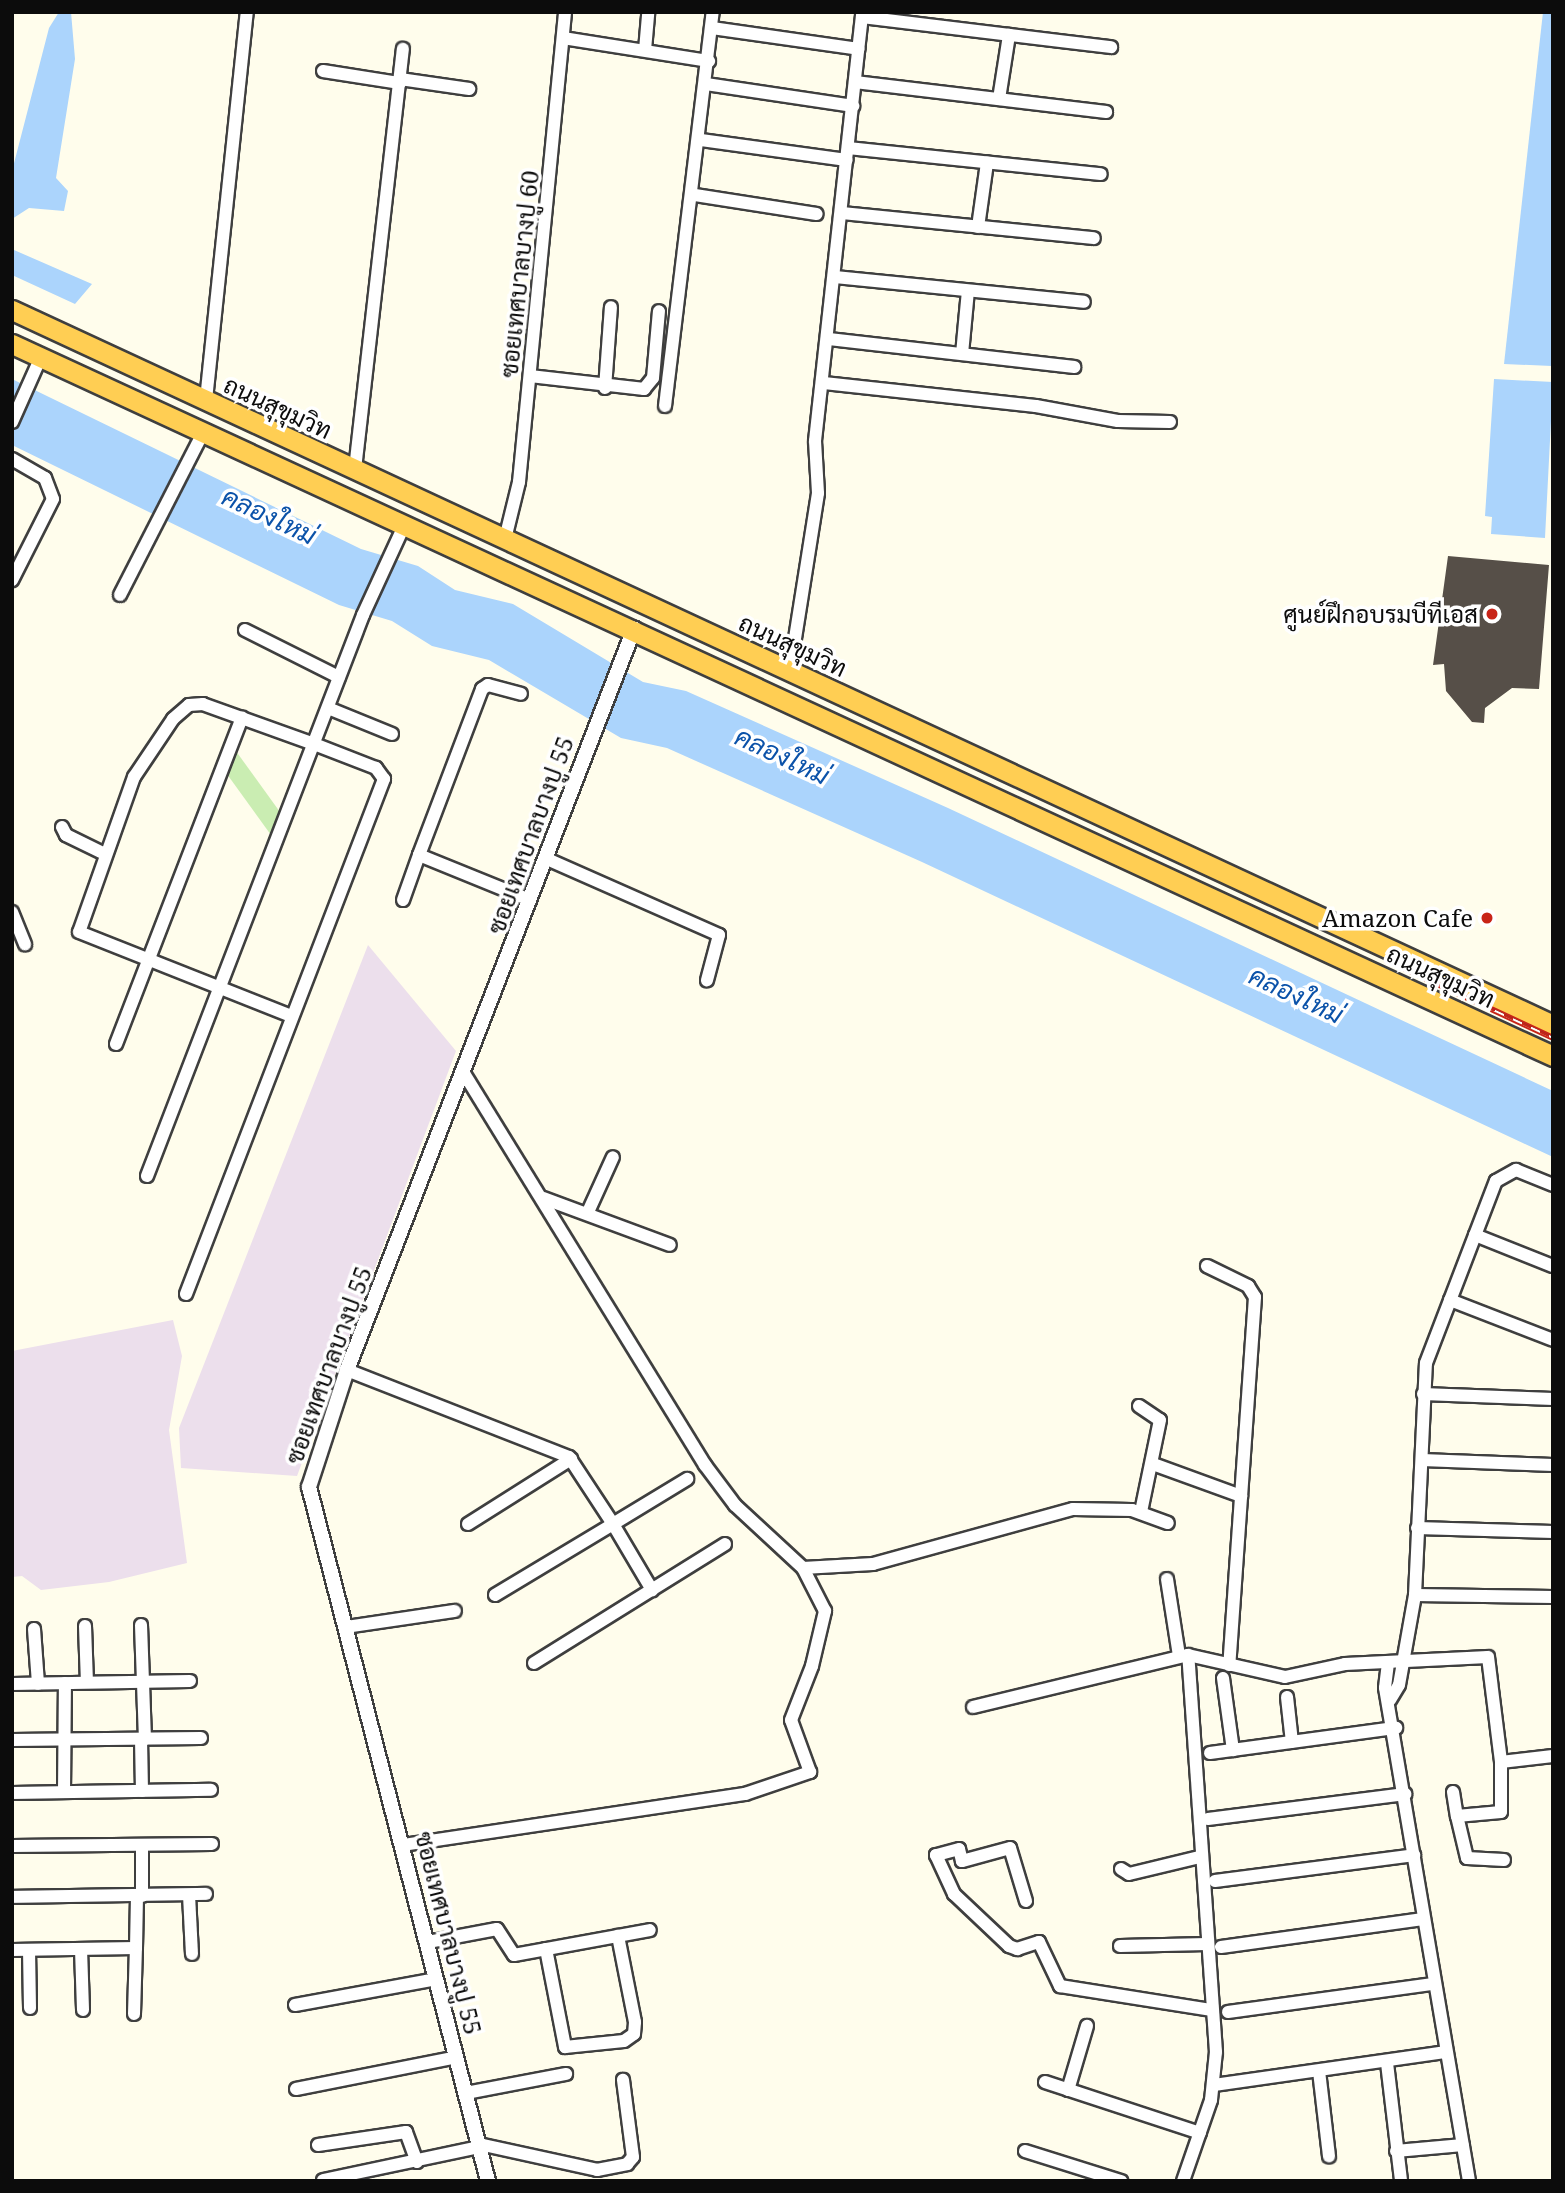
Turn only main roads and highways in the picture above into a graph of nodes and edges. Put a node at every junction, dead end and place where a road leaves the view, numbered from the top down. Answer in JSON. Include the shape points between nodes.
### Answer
{"nodes":[{"id":1,"x":12,"y":310,"type":"edge"},
{"id":2,"x":12,"y":344,"type":"edge"},
{"id":3,"x":947,"y":743,"type":"junction"},
{"id":4,"x":935,"y":770,"type":"junction"},
{"id":5,"x":1553,"y":1026,"type":"edge"},
{"id":6,"x":1553,"y":1056,"type":"edge"}],
"edges":[{"from":1,"to":3,"type":"highway","name":"ถนนสุขุมวิท"},
{"from":2,"to":4,"type":"highway","name":"ถนนสุขุมวิท","via":[[402,528],[634,629]]},
{"from":3,"to":4,"type":"highway"},
{"from":3,"to":5,"type":"highway","name":"ถนนสุขุมวิท"},
{"from":4,"to":6,"type":"highway","name":"ถนนสุขุมวิท"}]}
